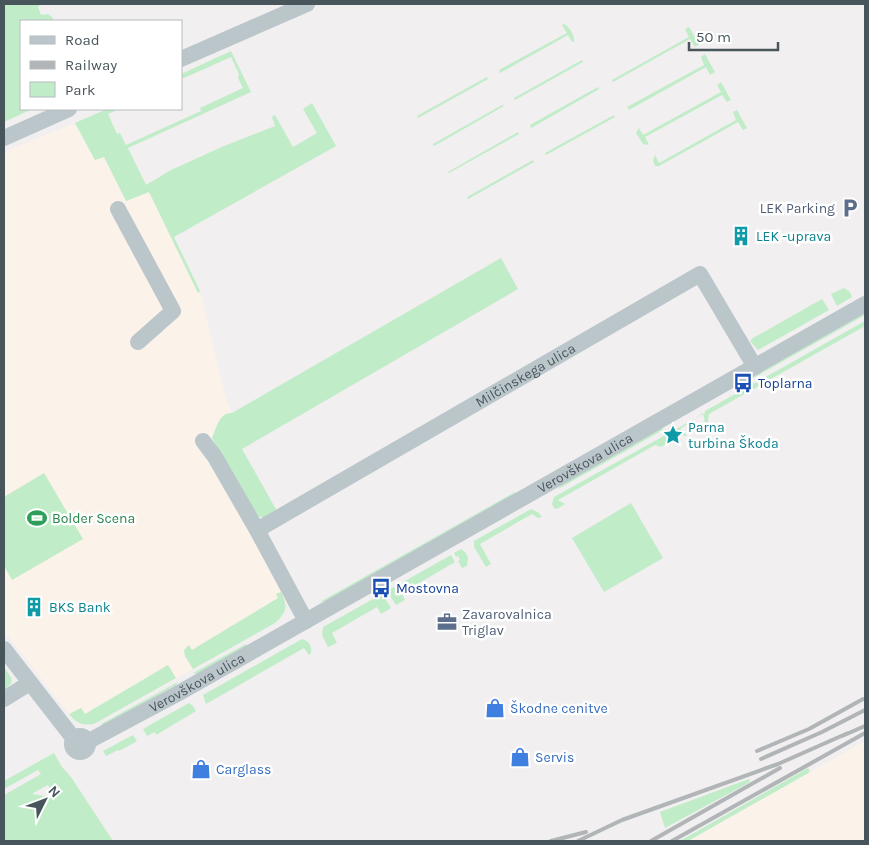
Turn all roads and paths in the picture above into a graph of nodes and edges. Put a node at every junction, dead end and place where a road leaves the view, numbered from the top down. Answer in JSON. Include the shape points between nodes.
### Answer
{"nodes":[{"id":1,"x":306,"y":4,"type":"edge"},
{"id":2,"x":182,"y":59,"type":"edge"},
{"id":3,"x":67,"y":110,"type":"edge"},
{"id":4,"x":4,"y":138,"type":"edge"},
{"id":5,"x":118,"y":209,"type":"dead end"},
{"id":6,"x":865,"y":304,"type":"edge"},
{"id":7,"x":138,"y":342,"type":"dead end"},
{"id":8,"x":755,"y":367,"type":"junction"},
{"id":9,"x":203,"y":441,"type":"dead end"},
{"id":10,"x":257,"y":530,"type":"junction"},
{"id":11,"x":306,"y":621,"type":"junction"},
{"id":12,"x":4,"y":649,"type":"edge"},
{"id":13,"x":30,"y":683,"type":"junction"},
{"id":14,"x":4,"y":699,"type":"edge"}],
"edges":[{"from":1,"to":2,"type":"street"},
{"from":3,"to":4,"type":"street"},
{"from":5,"to":7,"type":"street","via":[[173,311]]},
{"from":6,"to":8,"type":"street","name":"Verovškova ulica"},
{"from":8,"to":10,"type":"street","name":"Milčinskega ulica","via":[[700,274]]},
{"from":8,"to":11,"type":"street","name":"Verovškova ulica"},
{"from":9,"to":10,"type":"street"},
{"from":10,"to":11,"type":"street"},
{"from":11,"to":13,"type":"street","name":"Verovškova ulica","via":[[168,699],[80,741]]},
{"from":12,"to":13,"type":"street"},
{"from":13,"to":14,"type":"street"}]}
